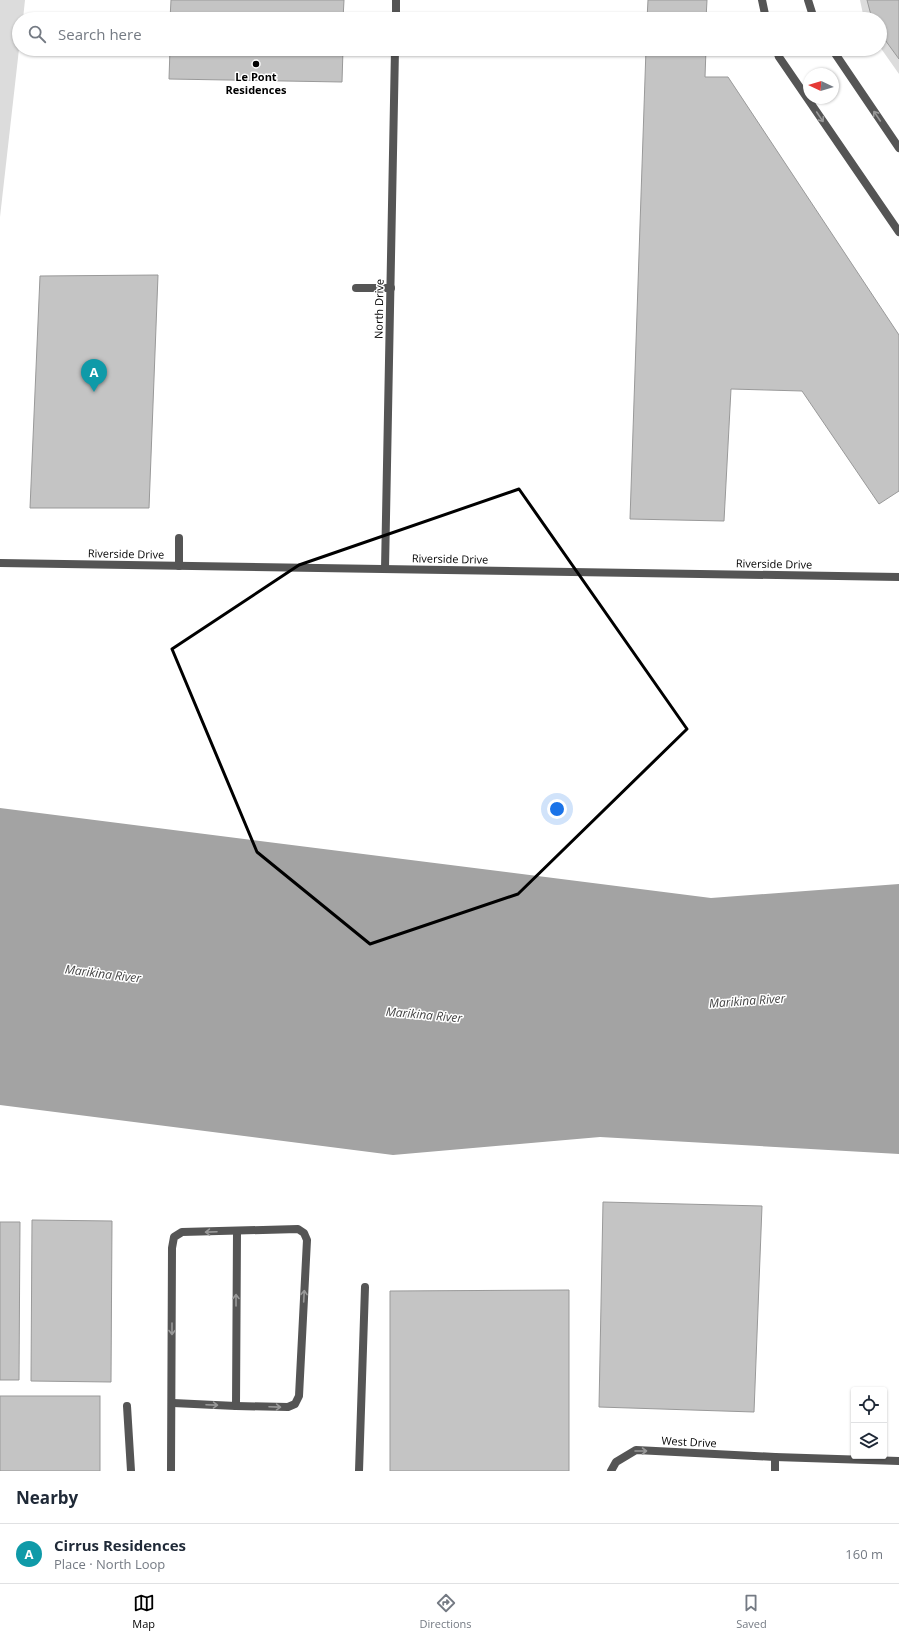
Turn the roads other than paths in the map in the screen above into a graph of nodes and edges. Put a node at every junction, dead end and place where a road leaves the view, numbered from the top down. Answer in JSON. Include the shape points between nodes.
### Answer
{"nodes":[{"id":1,"x":396,"y":0,"type":"edge"},
{"id":2,"x":762,"y":0,"type":"edge"},
{"id":3,"x":808,"y":0,"type":"edge"},
{"id":4,"x":396,"y":12,"type":"edge"},
{"id":5,"x":765,"y":12,"type":"edge"},
{"id":6,"x":812,"y":12,"type":"edge"},
{"id":7,"x":395,"y":56,"type":"edge"},
{"id":8,"x":779,"y":56,"type":"edge"},
{"id":9,"x":837,"y":56,"type":"edge"},
{"id":10,"x":899,"y":148,"type":"edge"},
{"id":11,"x":899,"y":232,"type":"edge"},
{"id":12,"x":356,"y":288,"type":"dead end"},
{"id":13,"x":391,"y":288,"type":"junction"},
{"id":14,"x":180,"y":538,"type":"dead end"},
{"id":15,"x":0,"y":563,"type":"edge"},
{"id":16,"x":179,"y":566,"type":"junction"},
{"id":17,"x":385,"y":569,"type":"junction"},
{"id":18,"x":899,"y":577,"type":"edge"},
{"id":19,"x":237,"y":1231,"type":"junction"},
{"id":20,"x":365,"y":1287,"type":"dead end"},
{"id":21,"x":173,"y":1403,"type":"junction"},
{"id":22,"x":127,"y":1406,"type":"dead end"},
{"id":23,"x":236,"y":1406,"type":"junction"},
{"id":24,"x":775,"y":1457,"type":"junction"},
{"id":25,"x":899,"y":1461,"type":"edge"},
{"id":26,"x":131,"y":1471,"type":"edge"},
{"id":27,"x":171,"y":1471,"type":"edge"},
{"id":28,"x":359,"y":1471,"type":"edge"},
{"id":29,"x":611,"y":1471,"type":"edge"},
{"id":30,"x":775,"y":1471,"type":"edge"}],
"edges":[{"from":1,"to":4,"type":"street"},
{"from":2,"to":5,"type":"street"},
{"from":3,"to":6,"type":"street"},
{"from":7,"to":13,"type":"street","name":"North Drive"},
{"from":8,"to":11,"type":"street","one_way":true},
{"from":10,"to":9,"type":"street","one_way":true},
{"from":12,"to":13,"type":"street"},
{"from":13,"to":17,"type":"street","name":"North Drive"},
{"from":14,"to":16,"type":"street"},
{"from":15,"to":16,"type":"street","name":"Riverside Drive"},
{"from":16,"to":17,"type":"street","name":"Riverside Drive"},
{"from":17,"to":18,"type":"street","name":"Riverside Drive"},
{"from":19,"to":21,"type":"street","one_way":true,"via":[[182,1232],[174,1237]]},
{"from":23,"to":19,"type":"street","one_way":true},
{"from":23,"to":19,"type":"street","one_way":true,"via":[[288,1407],[295,1404],[299,1396],[307,1240],[304,1233],[298,1229]]},
{"from":20,"to":28,"type":"street"},
{"from":21,"to":23,"type":"street","one_way":true},
{"from":21,"to":27,"type":"street"},
{"from":22,"to":26,"type":"street"},
{"from":24,"to":25,"type":"street","name":"West Drive"},
{"from":29,"to":24,"type":"street","name":"West Drive","one_way":true,"via":[[616,1462],[636,1450]]},
{"from":24,"to":30,"type":"street"}]}
